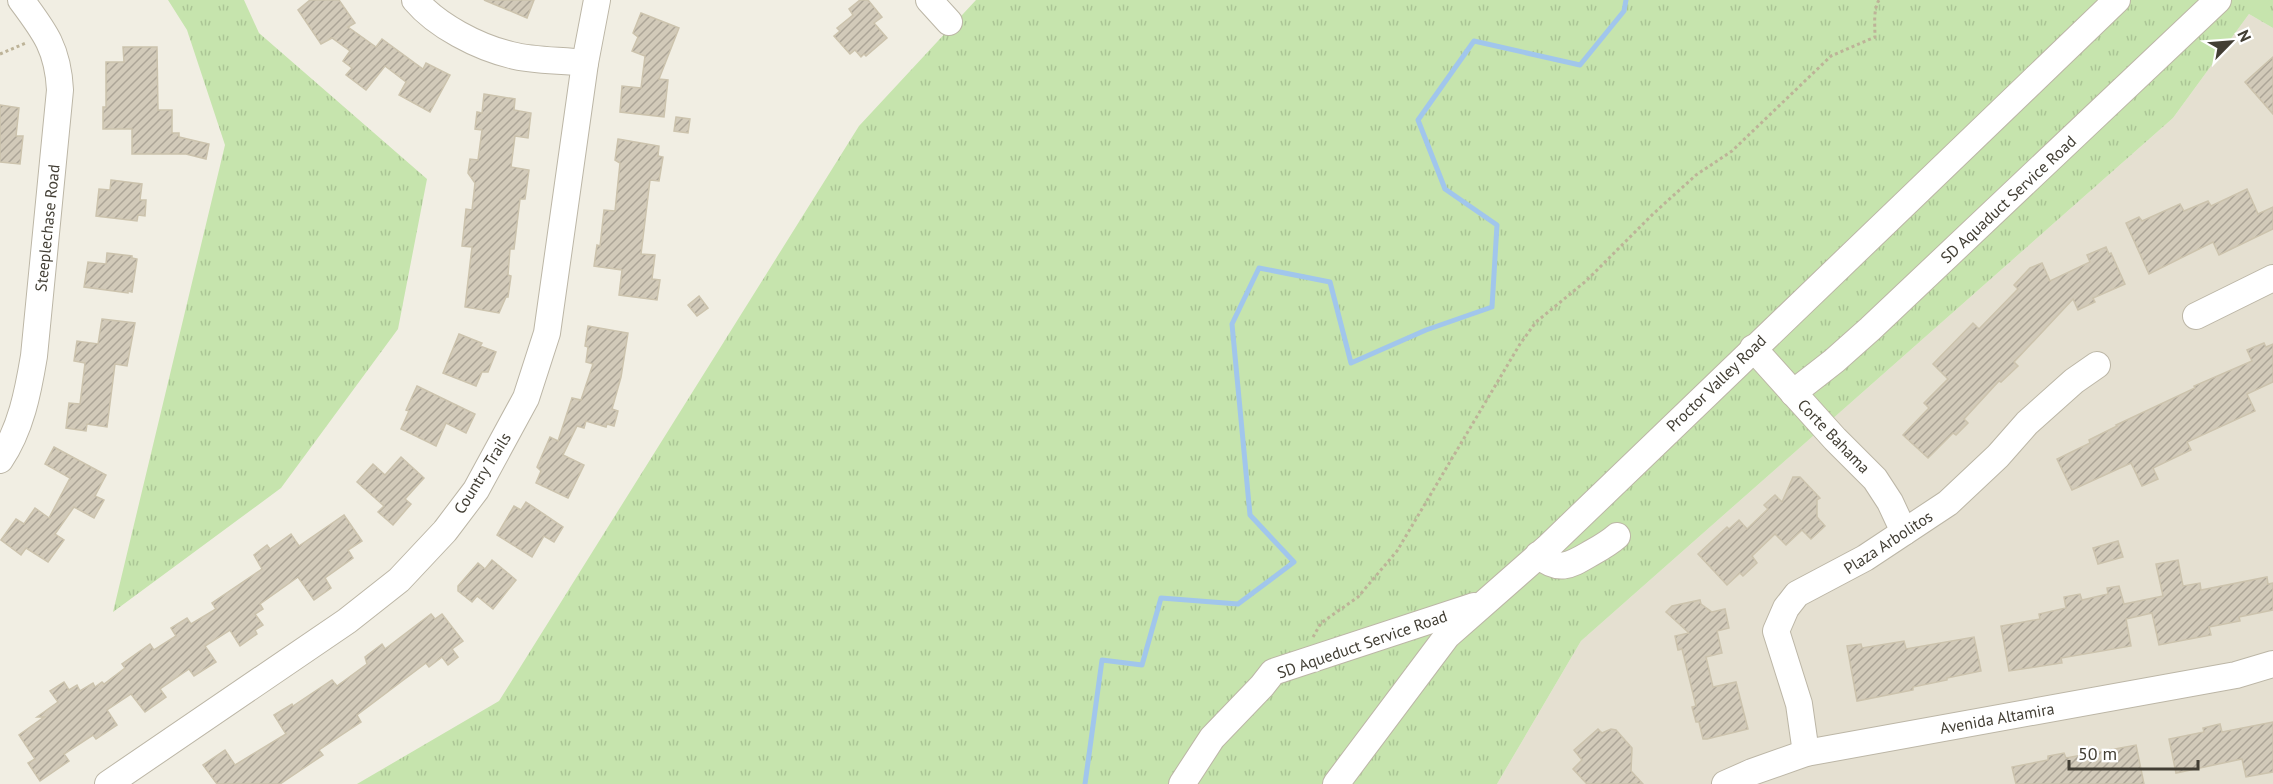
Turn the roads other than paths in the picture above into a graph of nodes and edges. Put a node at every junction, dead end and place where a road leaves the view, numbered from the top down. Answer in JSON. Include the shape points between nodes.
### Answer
{"nodes":[{"id":1,"x":21,"y":0,"type":"edge"},
{"id":2,"x":415,"y":0,"type":"edge"},
{"id":3,"x":597,"y":0,"type":"edge"},
{"id":4,"x":929,"y":0,"type":"edge"},
{"id":5,"x":2117,"y":0,"type":"edge"},
{"id":6,"x":2218,"y":0,"type":"edge"},
{"id":7,"x":949,"y":22,"type":"dead end"},
{"id":8,"x":585,"y":63,"type":"junction"},
{"id":9,"x":2273,"y":278,"type":"edge"},
{"id":10,"x":2196,"y":315,"type":"dead end"},
{"id":11,"x":1753,"y":348,"type":"junction"},
{"id":12,"x":2097,"y":365,"type":"dead end"},
{"id":13,"x":1793,"y":393,"type":"junction"},
{"id":14,"x":0,"y":460,"type":"edge"},
{"id":15,"x":1904,"y":532,"type":"junction"},
{"id":16,"x":1617,"y":537,"type":"dead end"},
{"id":17,"x":1538,"y":555,"type":"junction"},
{"id":18,"x":1485,"y":603,"type":"junction"},
{"id":19,"x":2273,"y":664,"type":"edge"},
{"id":20,"x":1806,"y":753,"type":"junction"},
{"id":21,"x":108,"y":784,"type":"edge"},
{"id":22,"x":1182,"y":784,"type":"edge"},
{"id":23,"x":1336,"y":784,"type":"edge"},
{"id":24,"x":1725,"y":784,"type":"edge"}],
"edges":[{"from":1,"to":14,"type":"street","name":"Steeplechase Road","via":[[46,34],[58,63],[60,90],[34,356],[15,434]]},
{"from":2,"to":8,"type":"street","via":[[459,36],[511,56]]},
{"from":3,"to":8,"type":"street","name":"Country Trails"},
{"from":4,"to":7,"type":"street"},
{"from":5,"to":11,"type":"street","name":"Proctor Valley Road"},
{"from":6,"to":13,"type":"street","name":"SD Aquaduct Service Road","via":[[1870,328]]},
{"from":8,"to":21,"type":"street","name":"Country Trails","via":[[547,333],[526,398],[476,490],[445,531],[399,580],[347,621]]},
{"from":9,"to":10,"type":"street"},
{"from":11,"to":13,"type":"street","name":"Corte Bahama"},
{"from":11,"to":17,"type":"street","name":"Proctor Valley Road"},
{"from":12,"to":15,"type":"street","name":"Plaza Arbolitos","via":[[2027,423],[1948,503]]},
{"from":13,"to":15,"type":"street","name":"Corte Bahama","via":[[1875,479]]},
{"from":15,"to":20,"type":"street","name":"Plaza Arbolitos","via":[[1797,594],[1786,608],[1776,631],[1799,704]]},
{"from":16,"to":17,"type":"street","via":[[1570,565],[1548,564]]},
{"from":17,"to":18,"type":"street","name":"Proctor Valley Road"},
{"from":18,"to":22,"type":"street","name":"SD Aqueduct Service Road","via":[[1273,672],[1212,738]]},
{"from":18,"to":23,"type":"street","name":"Proctor Valley Road","via":[[1447,636]]},
{"from":19,"to":20,"type":"street","name":"Avenida Altamira","via":[[2236,675]]},
{"from":20,"to":24,"type":"street","name":"Avenida Altamira"}]}
